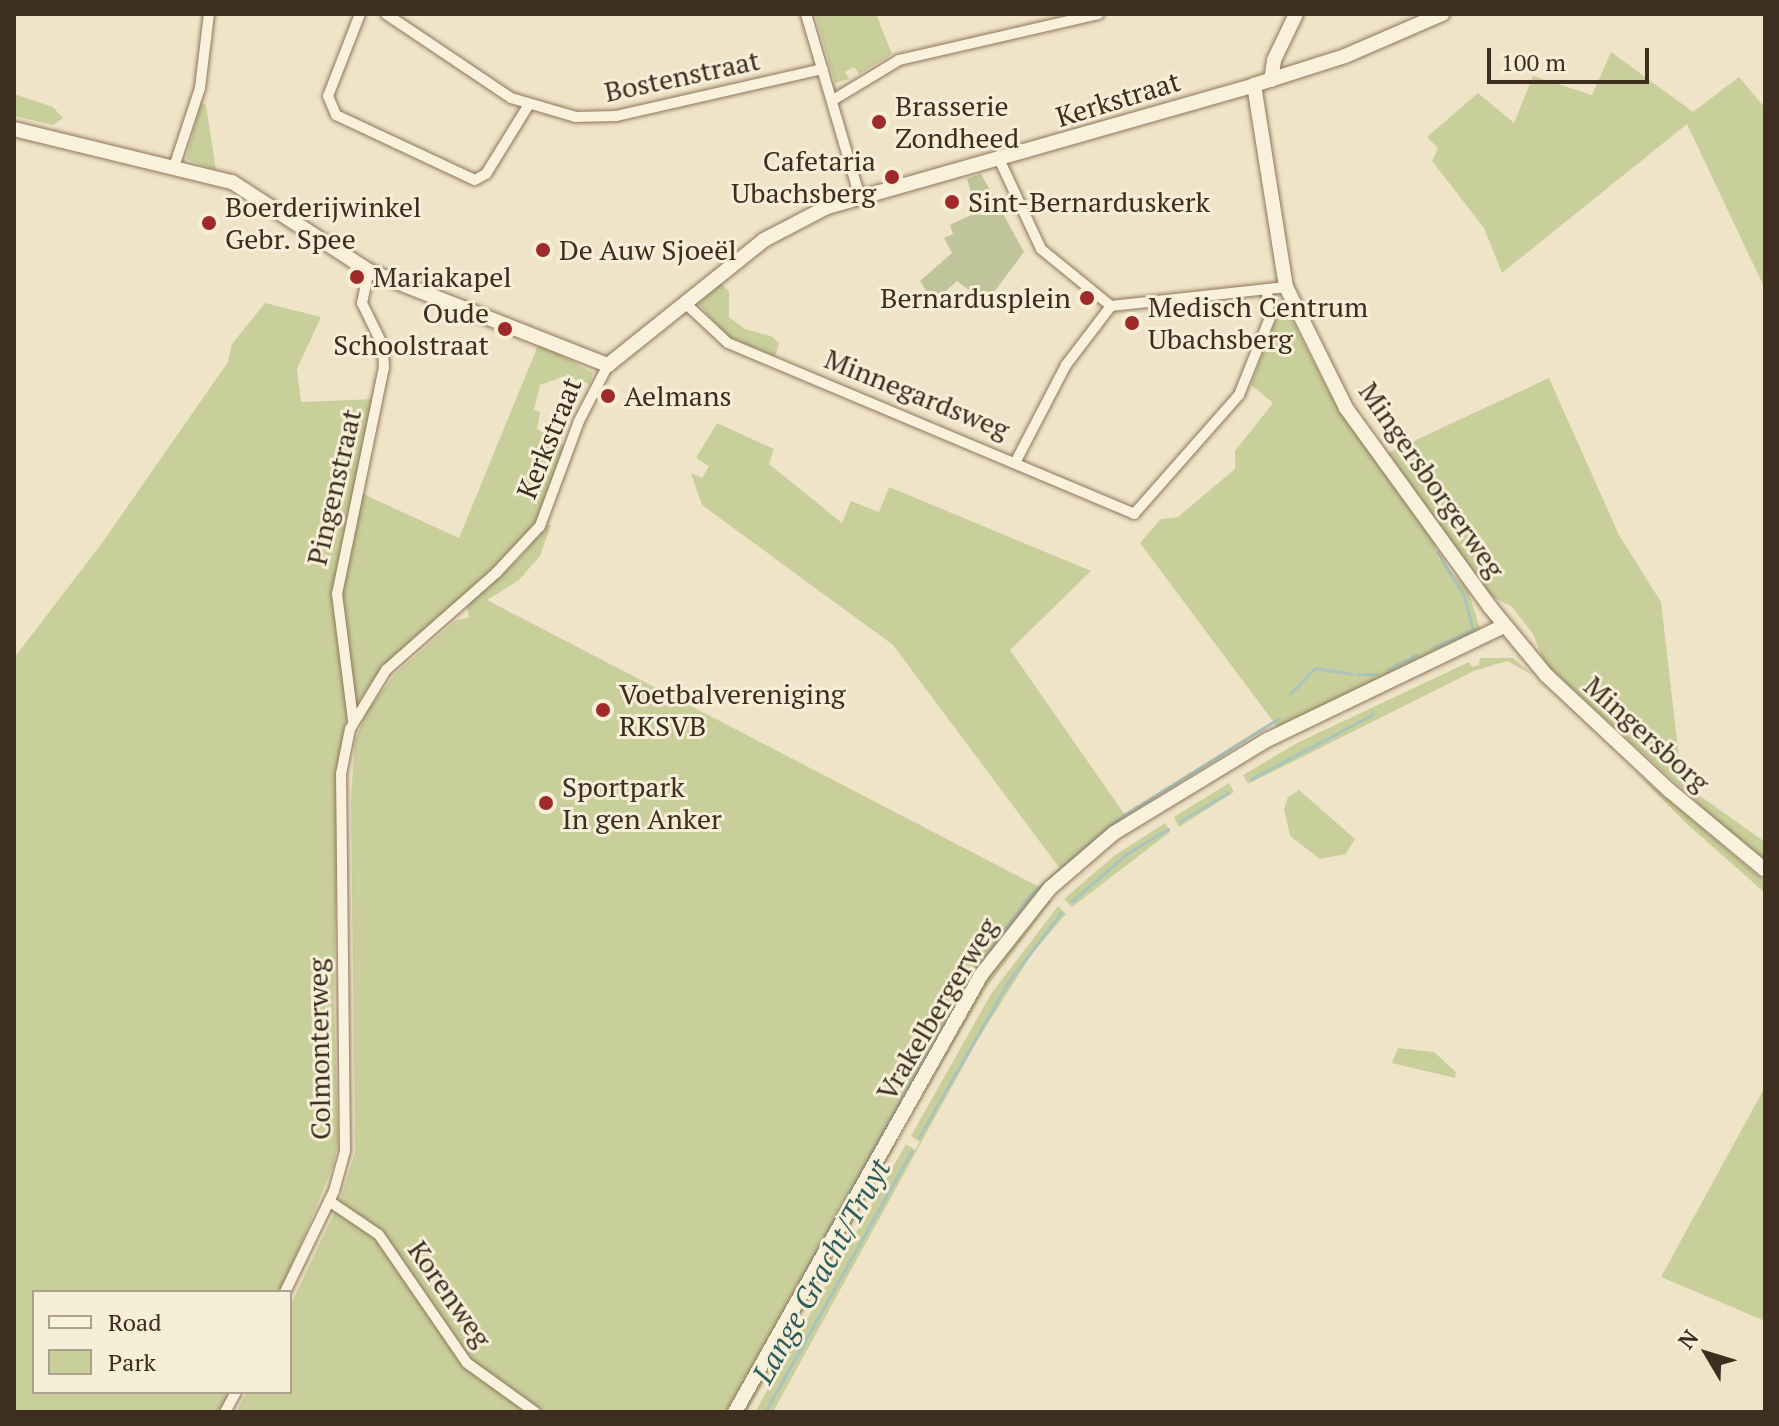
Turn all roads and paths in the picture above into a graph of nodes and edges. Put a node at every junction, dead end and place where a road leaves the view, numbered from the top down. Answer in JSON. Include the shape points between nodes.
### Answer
{"nodes":[{"id":1,"x":209,"y":14,"type":"edge"},
{"id":2,"x":360,"y":14,"type":"edge"},
{"id":3,"x":386,"y":14,"type":"edge"},
{"id":4,"x":806,"y":14,"type":"edge"},
{"id":5,"x":1099,"y":14,"type":"edge"},
{"id":6,"x":1296,"y":14,"type":"edge"},
{"id":7,"x":1442,"y":14,"type":"edge"},
{"id":8,"x":823,"y":69,"type":"junction"},
{"id":9,"x":1271,"y":80,"type":"junction"},
{"id":10,"x":1254,"y":85,"type":"junction"},
{"id":11,"x":833,"y":100,"type":"junction"},
{"id":12,"x":528,"y":106,"type":"junction"},
{"id":13,"x":14,"y":129,"type":"edge"},
{"id":14,"x":1000,"y":161,"type":"junction"},
{"id":15,"x":175,"y":164,"type":"junction"},
{"id":16,"x":860,"y":197,"type":"junction"},
{"id":17,"x":369,"y":271,"type":"junction"},
{"id":18,"x":1286,"y":287,"type":"junction"},
{"id":19,"x":1267,"y":289,"type":"junction"},
{"id":20,"x":684,"y":302,"type":"junction"},
{"id":21,"x":1111,"y":306,"type":"junction"},
{"id":22,"x":608,"y":365,"type":"junction"},
{"id":23,"x":1016,"y":461,"type":"junction"},
{"id":24,"x":1504,"y":626,"type":"junction"},
{"id":25,"x":353,"y":720,"type":"junction"},
{"id":26,"x":341,"y":841,"type":"joint"},
{"id":27,"x":1765,"y":870,"type":"edge"},
{"id":28,"x":329,"y":1201,"type":"junction"},
{"id":29,"x":286,"y":1290,"type":"edge"},
{"id":30,"x":235,"y":1394,"type":"edge"},
{"id":31,"x":225,"y":1412,"type":"edge"},
{"id":32,"x":535,"y":1412,"type":"edge"},
{"id":33,"x":735,"y":1412,"type":"edge"}],
"edges":[{"from":1,"to":15,"type":"street","via":[[202,80]]},
{"from":2,"to":12,"type":"street","via":[[328,96],[336,115],[475,180],[486,174]]},
{"from":3,"to":12,"type":"street","name":"Bostenstraat"},
{"from":4,"to":8,"type":"street"},
{"from":5,"to":11,"type":"street","via":[[899,60]]},
{"from":6,"to":9,"type":"street","via":[[1274,60]]},
{"from":7,"to":9,"type":"street","name":"Kerkstraat","via":[[1345,56]]},
{"from":8,"to":11,"type":"street"},
{"from":8,"to":12,"type":"street","name":"Bostenstraat","via":[[616,116],[576,117]]},
{"from":9,"to":10,"type":"street","name":"Kerkstraat"},
{"from":10,"to":14,"type":"street","name":"Kerkstraat"},
{"from":10,"to":18,"type":"street","name":"Mingersborgerweg"},
{"from":11,"to":16,"type":"street"},
{"from":13,"to":15,"type":"street"},
{"from":14,"to":16,"type":"street","name":"Kerkstraat"},
{"from":14,"to":21,"type":"street","via":[[1041,249]]},
{"from":15,"to":17,"type":"street","via":[[232,182],[268,201]]},
{"from":16,"to":20,"type":"street","name":"Kerkstraat","via":[[787,225]]},
{"from":17,"to":22,"type":"street"},
{"from":17,"to":25,"type":"street","name":"Pingenstraat","via":[[362,303],[383,346],[384,368],[337,594]]},
{"from":18,"to":19,"type":"street"},
{"from":18,"to":24,"type":"street","name":"Mingersborgerweg","via":[[1346,408]]},
{"from":19,"to":21,"type":"street"},
{"from":19,"to":23,"type":"street","name":"Minnegardsweg","via":[[1269,320],[1239,395],[1140,510],[1126,514]]},
{"from":20,"to":22,"type":"street","name":"Kerkstraat"},
{"from":20,"to":23,"type":"street","name":"Minnegardsweg","via":[[721,340]]},
{"from":21,"to":23,"type":"street","via":[[1066,365]]},
{"from":22,"to":25,"type":"street","name":"Kerkstraat","via":[[579,421],[540,526],[503,567],[386,670]]},
{"from":24,"to":27,"type":"street","name":"Mingersborg","via":[[1564,693]]},
{"from":24,"to":33,"type":"street","name":"Vrakelbergerweg","via":[[1274,736],[1114,833],[1050,888],[981,975]]},
{"from":25,"to":26,"type":"street","name":"Kerkstraat","via":[[342,761]]},
{"from":26,"to":28,"type":"street","name":"Colmonterweg","via":[[346,1138]]},
{"from":28,"to":29,"type":"street","name":"Colmonterweg"},
{"from":28,"to":32,"type":"street","name":"Korenweg","via":[[379,1235],[474,1369]]},
{"from":30,"to":31,"type":"street"}]}
